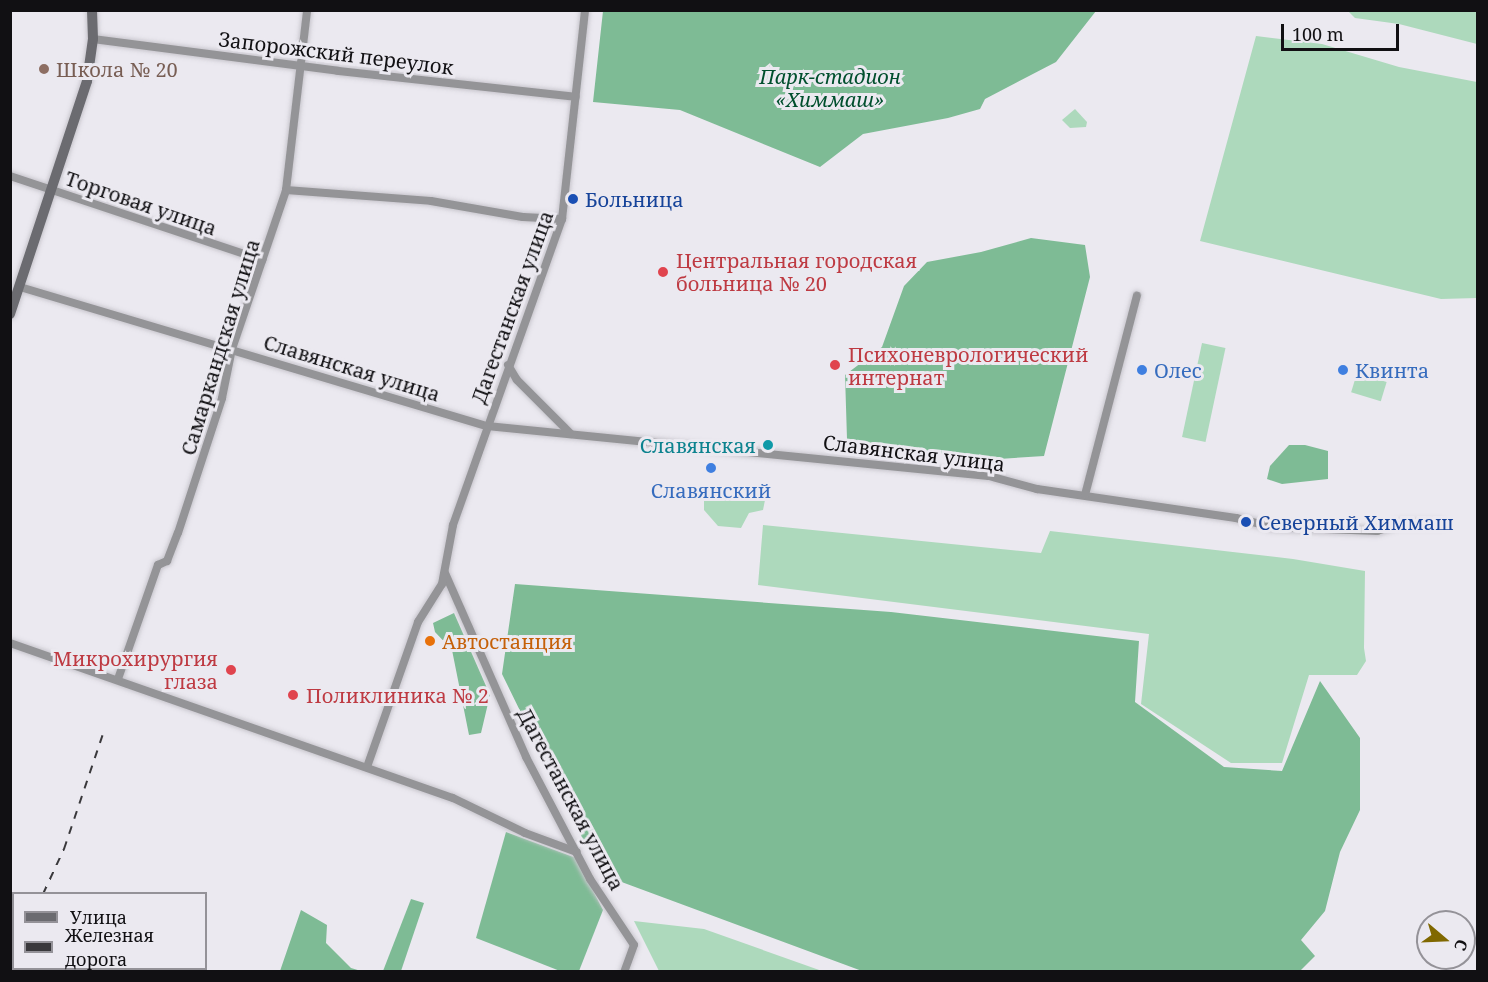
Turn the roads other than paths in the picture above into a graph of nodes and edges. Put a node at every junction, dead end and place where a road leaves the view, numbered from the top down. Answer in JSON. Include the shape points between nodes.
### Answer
{"nodes":[{"id":1,"x":92,"y":10,"type":"edge"},
{"id":2,"x":307,"y":10,"type":"edge"},
{"id":3,"x":585,"y":10,"type":"edge"},
{"id":4,"x":93,"y":39,"type":"junction"},
{"id":5,"x":300,"y":66,"type":"junction"},
{"id":6,"x":576,"y":97,"type":"junction"},
{"id":7,"x":10,"y":176,"type":"edge"},
{"id":8,"x":53,"y":190,"type":"junction"},
{"id":9,"x":286,"y":190,"type":"junction"},
{"id":10,"x":562,"y":219,"type":"junction"},
{"id":11,"x":261,"y":261,"type":"junction"},
{"id":12,"x":20,"y":287,"type":"junction"},
{"id":13,"x":1137,"y":296,"type":"dead end"},
{"id":14,"x":10,"y":314,"type":"edge"},
{"id":15,"x":232,"y":350,"type":"junction"},
{"id":16,"x":508,"y":365,"type":"junction"},
{"id":17,"x":487,"y":426,"type":"junction"},
{"id":18,"x":573,"y":436,"type":"junction"},
{"id":19,"x":1085,"y":495,"type":"junction"},
{"id":20,"x":1443,"y":524,"type":"dead end"},
{"id":21,"x":445,"y":573,"type":"junction"},
{"id":22,"x":10,"y":643,"type":"edge"},
{"id":23,"x":118,"y":679,"type":"junction"},
{"id":24,"x":367,"y":767,"type":"junction"},
{"id":25,"x":577,"y":852,"type":"junction"},
{"id":26,"x":624,"y":972,"type":"edge"}],
"edges":[{"from":1,"to":4,"type":"main road"},
{"from":2,"to":5,"type":"street","name":"Самаркандская улица"},
{"from":3,"to":6,"type":"street","name":"Дагестанская улица"},
{"from":4,"to":5,"type":"street","name":"Запорожский переулок"},
{"from":4,"to":8,"type":"main road","via":[[87,81]]},
{"from":5,"to":6,"type":"street","name":"Запорожский переулок"},
{"from":5,"to":9,"type":"street","name":"Самаркандская улица"},
{"from":6,"to":10,"type":"street","name":"Дагестанская улица"},
{"from":7,"to":8,"type":"street","name":"Торговая улица"},
{"from":8,"to":11,"type":"street","name":"Торговая улица"},
{"from":8,"to":12,"type":"main road"},
{"from":9,"to":10,"type":"street","via":[[431,201],[523,217]]},
{"from":9,"to":11,"type":"street","name":"Самаркандская улица"},
{"from":10,"to":16,"type":"street","name":"Дагестанская улица"},
{"from":11,"to":15,"type":"street","name":"Самаркандская улица"},
{"from":12,"to":14,"type":"main road"},
{"from":12,"to":15,"type":"street","name":"Славянская улица"},
{"from":13,"to":19,"type":"street"},
{"from":15,"to":17,"type":"street","name":"Славянская улица"},
{"from":15,"to":23,"type":"street","name":"Самаркандская улица","via":[[222,398],[178,533],[167,561],[158,565]]},
{"from":16,"to":17,"type":"street","name":"Дагестанская улица"},
{"from":16,"to":18,"type":"street","via":[[517,380]]},
{"from":17,"to":18,"type":"street","name":"Славянская улица"},
{"from":17,"to":21,"type":"street","name":"Дагестанская улица","via":[[449,538]]},
{"from":18,"to":19,"type":"street","name":"Славянская улица","via":[[989,476],[1038,489]]},
{"from":19,"to":20,"type":"street","name":"Славянская улица","via":[[1271,527],[1377,531],[1400,524]]},
{"from":21,"to":24,"type":"street","name":"Дагестанская улица","via":[[440,590],[418,622]]},
{"from":21,"to":25,"type":"street","name":"Дагестанская улица","via":[[526,757]]},
{"from":22,"to":23,"type":"street"},
{"from":23,"to":24,"type":"street"},
{"from":24,"to":25,"type":"street","via":[[453,798],[525,833]]},
{"from":25,"to":26,"type":"street","name":"Дагестанская улица","via":[[590,879],[634,945]]}]}
